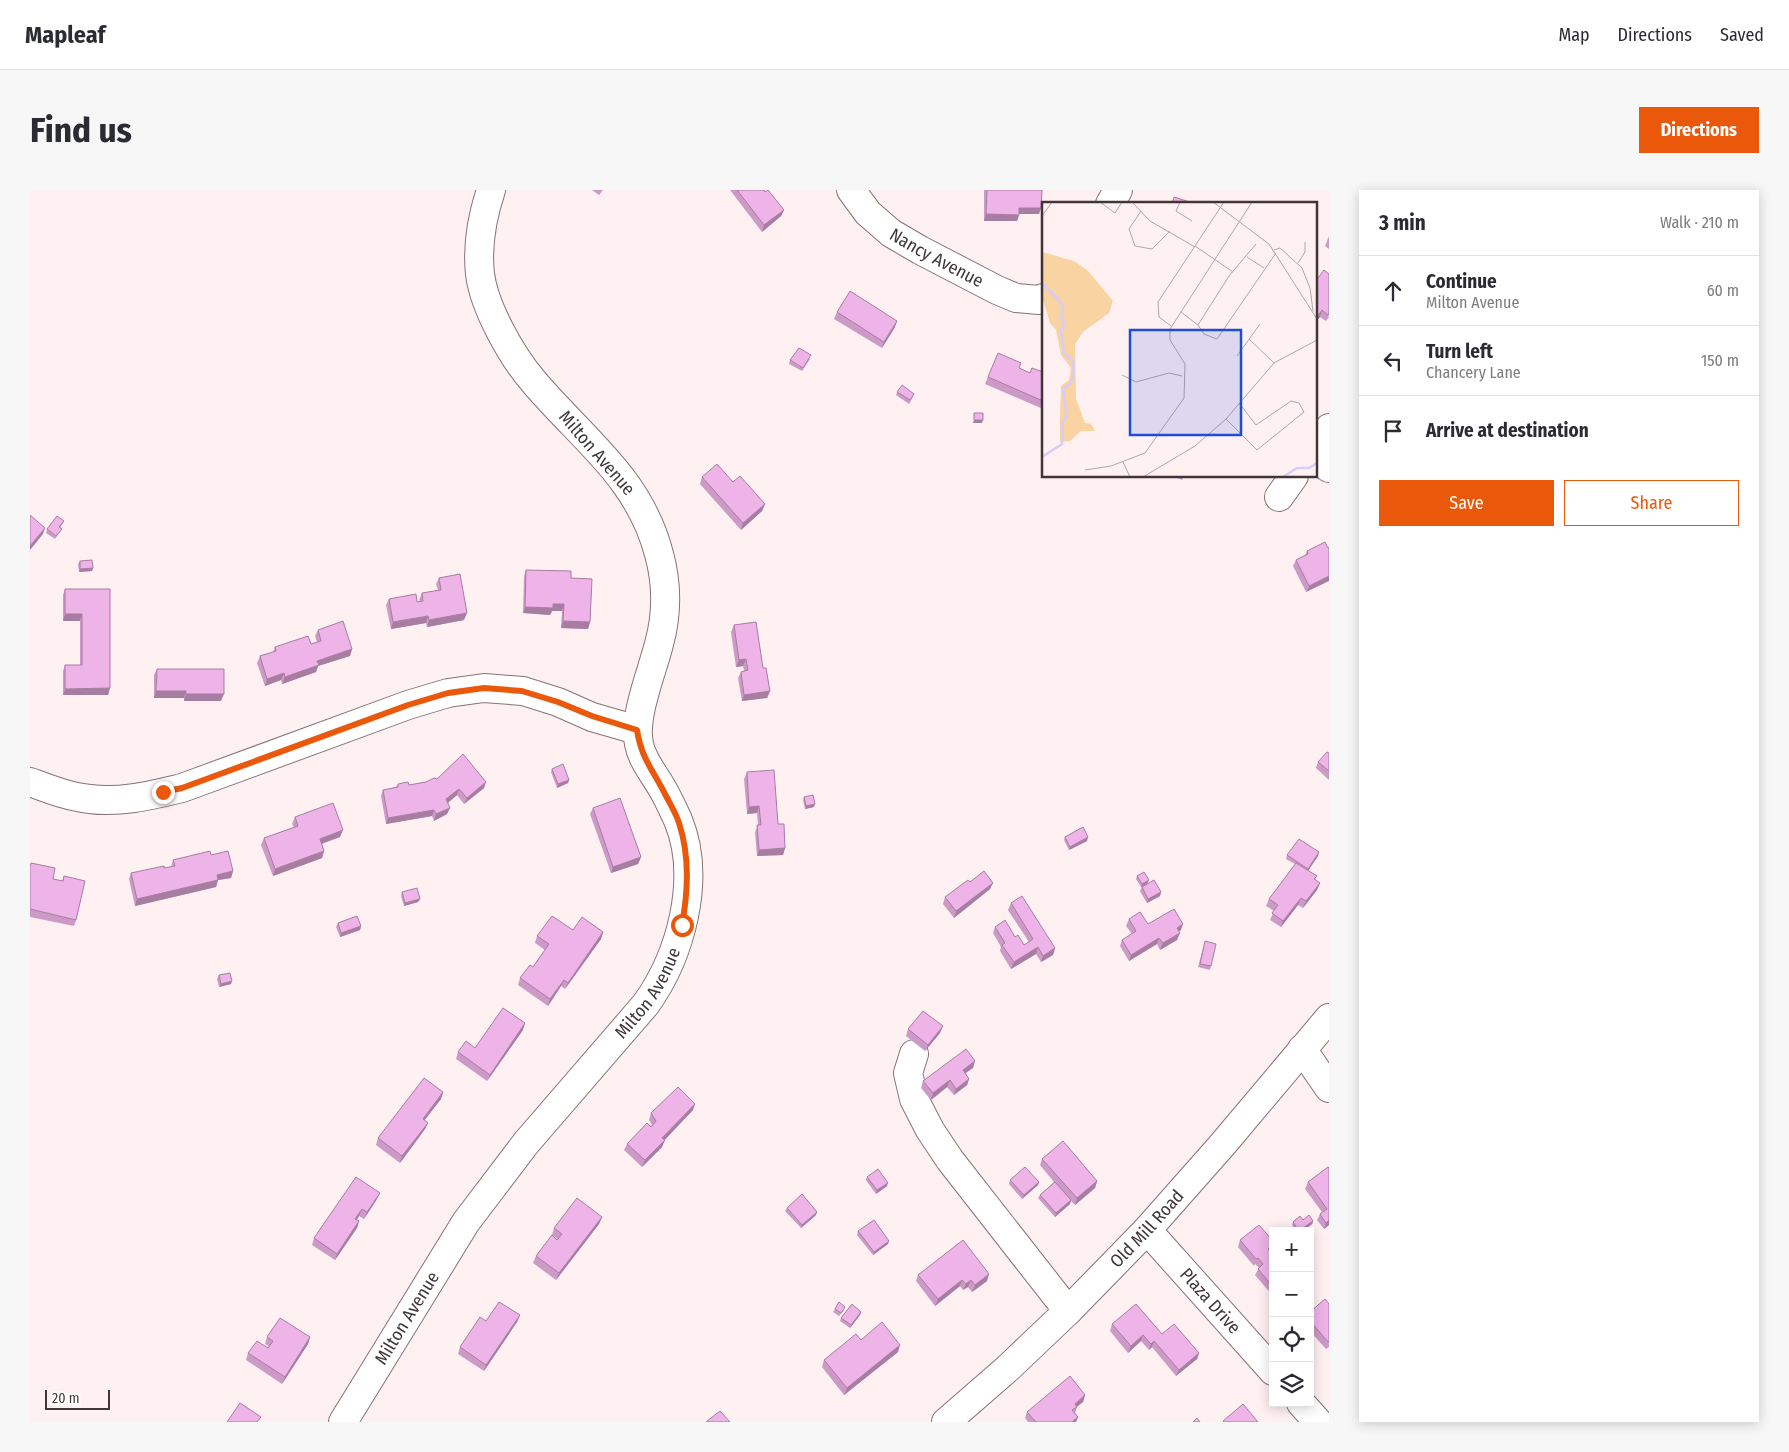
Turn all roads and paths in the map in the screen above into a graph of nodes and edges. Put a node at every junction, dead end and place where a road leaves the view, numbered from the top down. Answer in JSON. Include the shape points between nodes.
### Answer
{"nodes":[{"id":1,"x":491,"y":190,"type":"edge"},
{"id":2,"x":851,"y":190,"type":"edge"},
{"id":3,"x":1118,"y":190,"type":"edge"},
{"id":4,"x":1111,"y":202,"type":"edge"},
{"id":5,"x":1041,"y":299,"type":"edge"},
{"id":6,"x":1329,"y":428,"type":"edge"},
{"id":7,"x":1316,"y":446,"type":"edge"},
{"id":8,"x":1316,"y":459,"type":"edge"},
{"id":9,"x":1329,"y":468,"type":"edge"},
{"id":10,"x":637,"y":730,"type":"junction"},
{"id":11,"x":30,"y":782,"type":"edge"},
{"id":12,"x":1329,"y":1018,"type":"edge"},
{"id":13,"x":1302,"y":1050,"type":"junction"},
{"id":14,"x":914,"y":1054,"type":"dead end"},
{"id":15,"x":1329,"y":1088,"type":"edge"},
{"id":16,"x":1148,"y":1230,"type":"junction"},
{"id":17,"x":1068,"y":1311,"type":"junction"},
{"id":18,"x":1269,"y":1366,"type":"edge"},
{"id":19,"x":1305,"y":1407,"type":"edge"},
{"id":20,"x":343,"y":1422,"type":"edge"},
{"id":21,"x":946,"y":1422,"type":"edge"},
{"id":22,"x":1318,"y":1422,"type":"edge"}],
"edges":[{"from":1,"to":10,"type":"street","name":"Milton Avenue","via":[[479,244],[480,276],[488,305],[533,382],[596,446],[636,497],[660,555],[665,581],[660,641]]},
{"from":2,"to":5,"type":"street","name":"Nancy Avenue","via":[[868,212],[891,233],[920,250],[1016,298]]},
{"from":3,"to":4,"type":"street"},
{"from":6,"to":7,"type":"street"},
{"from":8,"to":9,"type":"street"},
{"from":10,"to":11,"type":"street","via":[[522,691],[484,688],[448,693],[408,705],[182,788],[147,796],[90,799]]},
{"from":10,"to":20,"type":"street","name":"Milton Avenue","via":[[639,747],[679,822],[685,847],[687,900],[668,966],[646,1004],[526,1143],[466,1222]]},
{"from":12,"to":13,"type":"street","name":"Old Mill Road"},
{"from":13,"to":15,"type":"street"},
{"from":13,"to":16,"type":"street","name":"Old Mill Road"},
{"from":14,"to":17,"type":"street","via":[[908,1073],[914,1099],[930,1130]]},
{"from":16,"to":17,"type":"street","name":"Old Mill Road"},
{"from":16,"to":18,"type":"street","name":"Plaza Drive"},
{"from":17,"to":21,"type":"street","name":"Old Mill Road"},
{"from":19,"to":22,"type":"street"}]}
